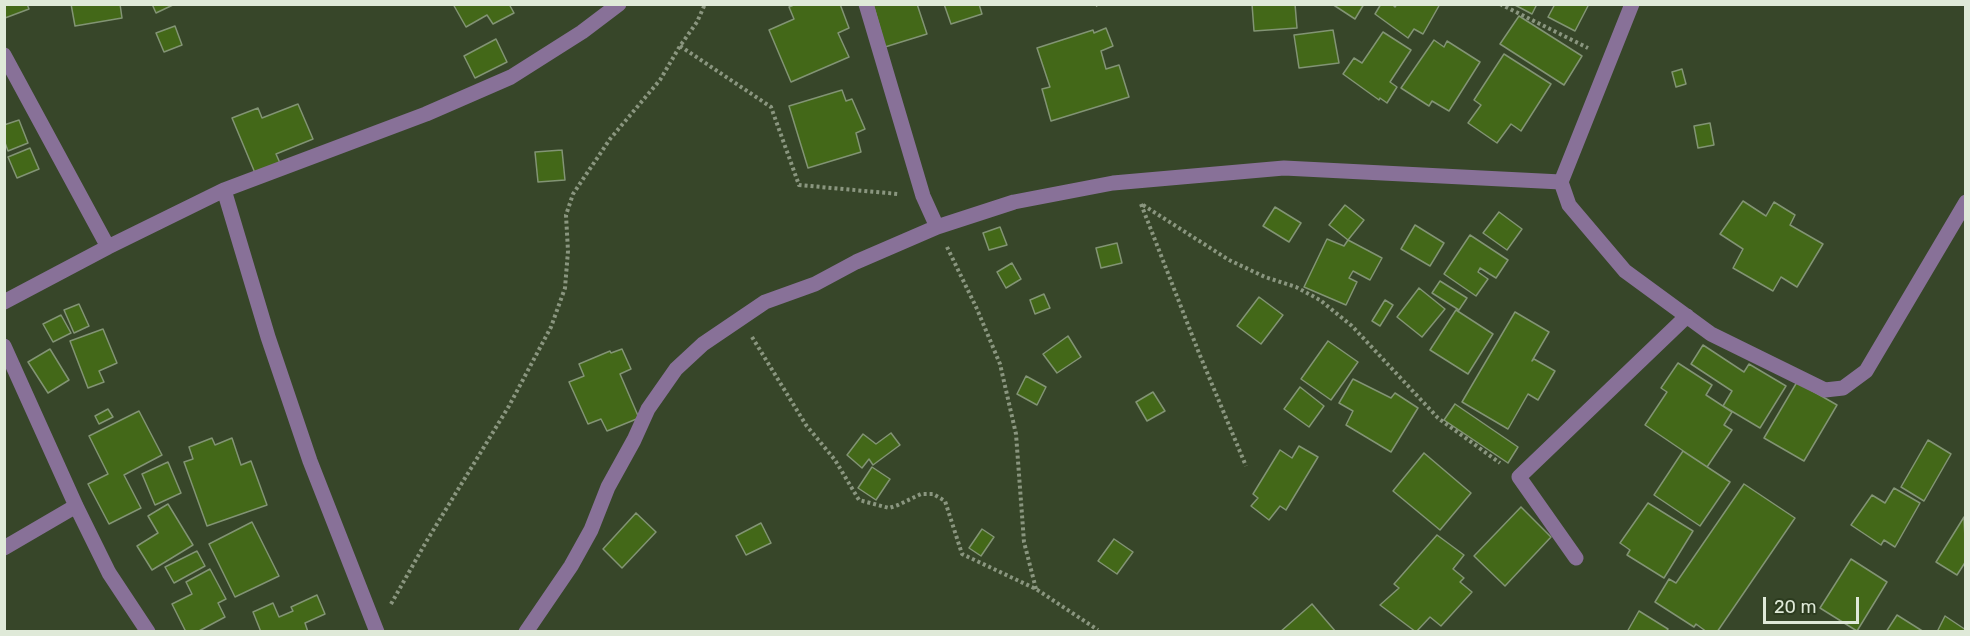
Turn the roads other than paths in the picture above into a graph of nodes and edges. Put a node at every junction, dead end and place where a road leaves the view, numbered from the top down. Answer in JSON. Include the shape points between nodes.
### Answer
{"nodes":[{"id":1,"x":620,"y":4,"type":"edge"},
{"id":2,"x":866,"y":4,"type":"edge"},
{"id":3,"x":1632,"y":4,"type":"edge"},
{"id":4,"x":4,"y":55,"type":"edge"},
{"id":5,"x":1561,"y":182,"type":"junction"},
{"id":6,"x":224,"y":190,"type":"junction"},
{"id":7,"x":1965,"y":202,"type":"edge"},
{"id":8,"x":937,"y":227,"type":"junction"},
{"id":9,"x":108,"y":247,"type":"junction"},
{"id":10,"x":4,"y":302,"type":"edge"},
{"id":11,"x":1687,"y":316,"type":"junction"},
{"id":12,"x":4,"y":346,"type":"edge"},
{"id":13,"x":76,"y":506,"type":"junction"},
{"id":14,"x":4,"y":548,"type":"edge"},
{"id":15,"x":1576,"y":558,"type":"dead end"},
{"id":16,"x":376,"y":631,"type":"edge"},
{"id":17,"x":148,"y":632,"type":"edge"},
{"id":18,"x":526,"y":632,"type":"edge"}],
"edges":[{"from":1,"to":6,"type":"street","via":[[511,76],[426,114]]},
{"from":2,"to":8,"type":"street","via":[[923,196]]},
{"from":3,"to":5,"type":"street"},
{"from":4,"to":9,"type":"street"},
{"from":5,"to":8,"type":"street","via":[[1284,168],[1113,183],[1014,202]]},
{"from":5,"to":11,"type":"street","via":[[1569,205],[1625,271]]},
{"from":6,"to":9,"type":"street"},
{"from":6,"to":16,"type":"street","via":[[310,461]]},
{"from":7,"to":11,"type":"street","via":[[1866,371],[1843,388],[1825,390],[1711,334]]},
{"from":8,"to":18,"type":"street","via":[[815,284],[765,302],[703,344],[676,369],[648,409],[571,566]]},
{"from":9,"to":10,"type":"street"},
{"from":11,"to":15,"type":"street","via":[[1520,477]]},
{"from":12,"to":13,"type":"street"},
{"from":13,"to":14,"type":"street"},
{"from":13,"to":17,"type":"street","via":[[109,573]]}]}
